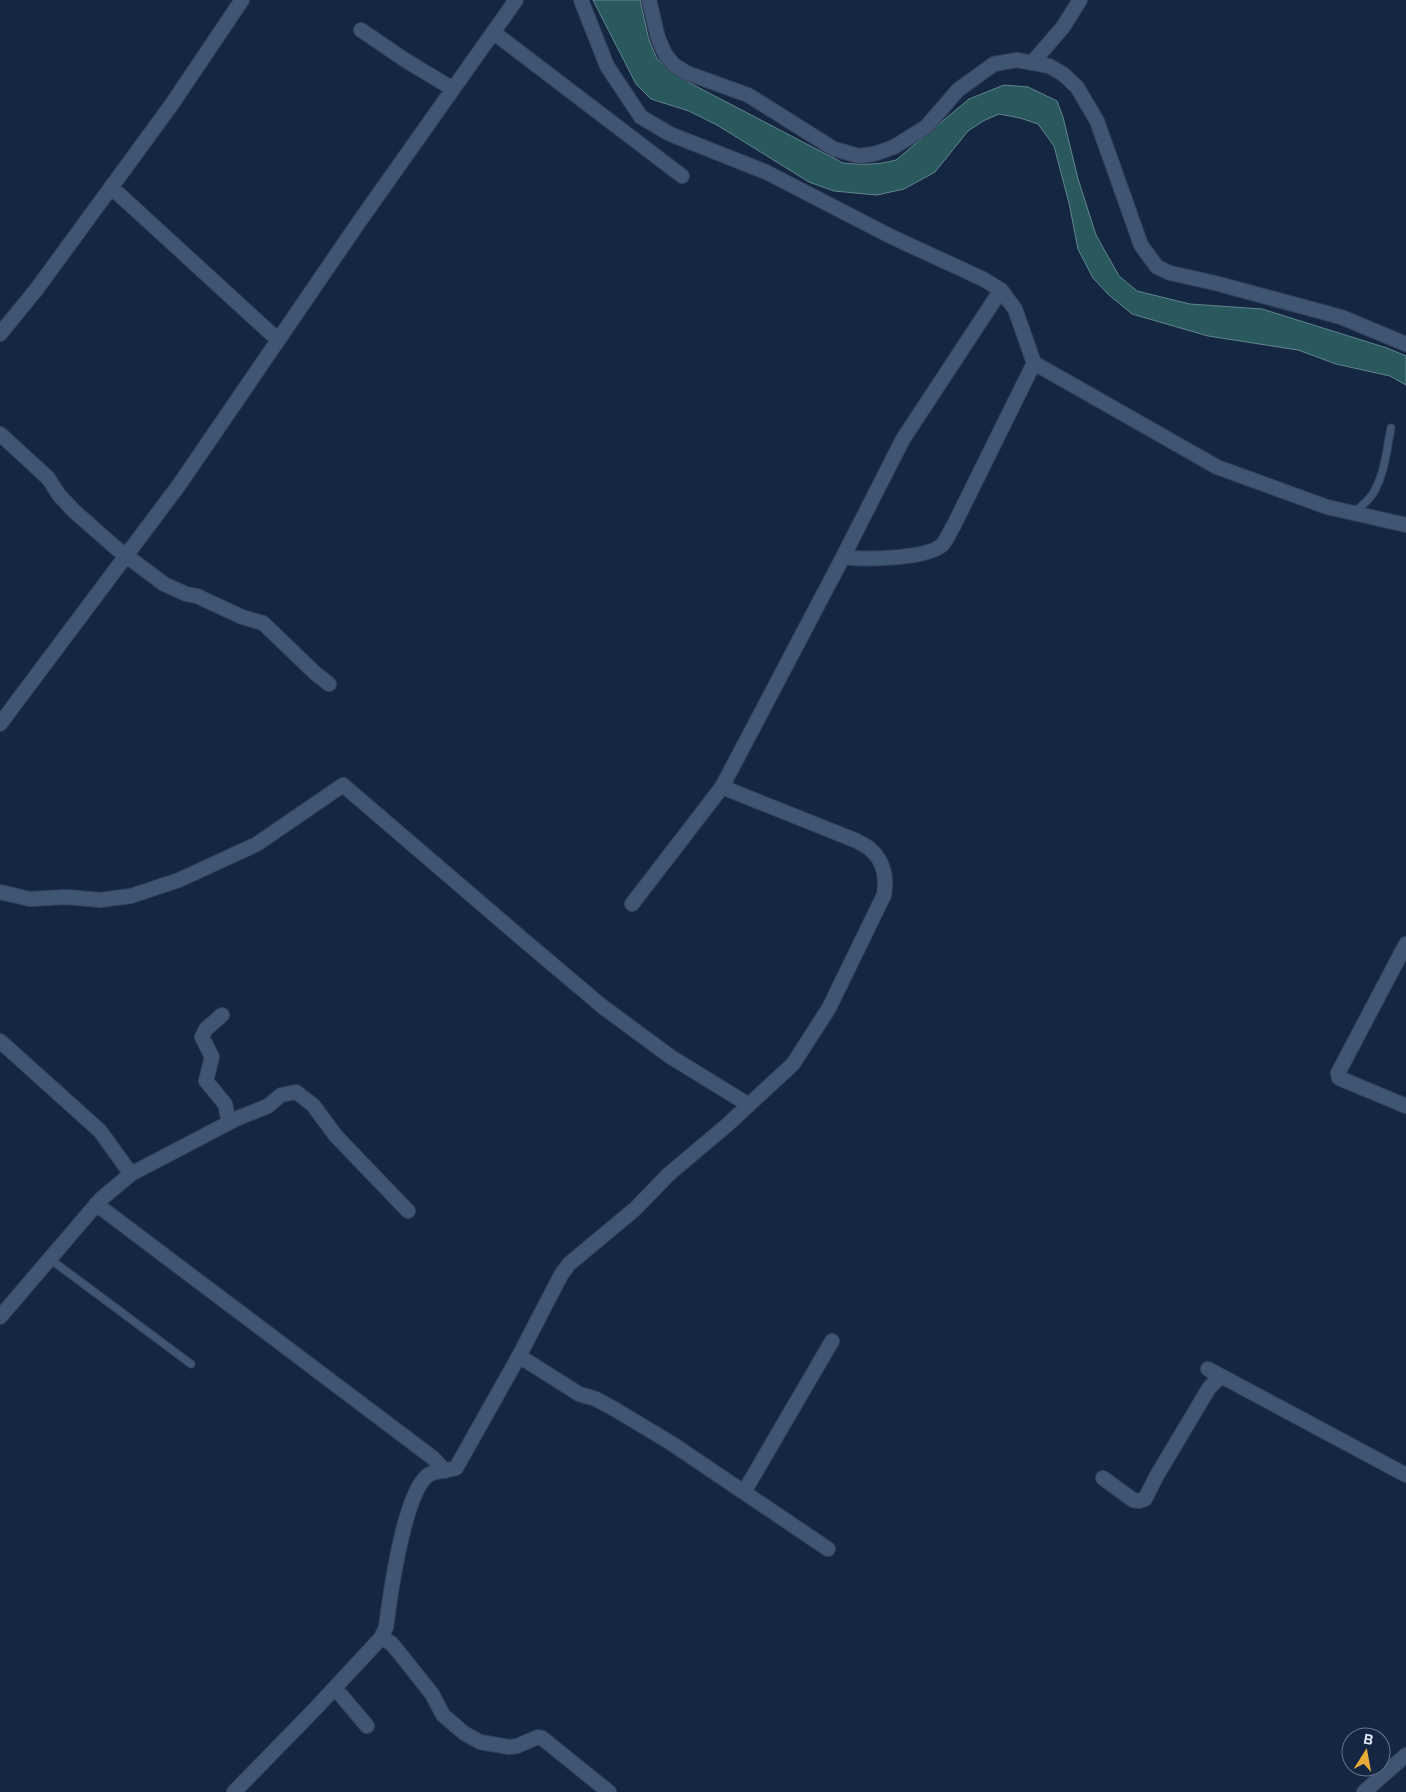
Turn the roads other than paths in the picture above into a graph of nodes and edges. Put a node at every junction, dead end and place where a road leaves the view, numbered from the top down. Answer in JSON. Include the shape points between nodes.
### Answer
{"nodes":[{"id":1,"x":242,"y":0,"type":"edge"},
{"id":2,"x":516,"y":0,"type":"edge"},
{"id":3,"x":581,"y":0,"type":"edge"},
{"id":4,"x":649,"y":0,"type":"edge"},
{"id":5,"x":1080,"y":0,"type":"edge"},
{"id":6,"x":361,"y":30,"type":"dead end"},
{"id":7,"x":492,"y":32,"type":"junction"},
{"id":8,"x":1032,"y":63,"type":"junction"},
{"id":9,"x":452,"y":89,"type":"junction"},
{"id":10,"x":682,"y":176,"type":"dead end"},
{"id":11,"x":111,"y":188,"type":"junction"},
{"id":12,"x":1001,"y":290,"type":"junction"},
{"id":13,"x":0,"y":334,"type":"edge"},
{"id":14,"x":278,"y":340,"type":"junction"},
{"id":15,"x":1406,"y":344,"type":"edge"},
{"id":16,"x":1034,"y":363,"type":"junction"},
{"id":17,"x":1391,"y":428,"type":"dead end"},
{"id":18,"x":0,"y":434,"type":"edge"},
{"id":19,"x":1354,"y":513,"type":"junction"},
{"id":20,"x":1406,"y":525,"type":"edge"},
{"id":21,"x":126,"y":555,"type":"junction"},
{"id":22,"x":843,"y":557,"type":"junction"},
{"id":23,"x":329,"y":684,"type":"dead end"},
{"id":24,"x":0,"y":724,"type":"edge"},
{"id":25,"x":722,"y":787,"type":"junction"},
{"id":26,"x":0,"y":892,"type":"edge"},
{"id":27,"x":632,"y":904,"type":"dead end"},
{"id":28,"x":1406,"y":944,"type":"edge"},
{"id":29,"x":222,"y":1015,"type":"dead end"},
{"id":30,"x":0,"y":1041,"type":"edge"},
{"id":31,"x":749,"y":1105,"type":"junction"},
{"id":32,"x":1406,"y":1106,"type":"edge"},
{"id":33,"x":229,"y":1122,"type":"junction"},
{"id":34,"x":132,"y":1174,"type":"junction"},
{"id":35,"x":96,"y":1204,"type":"junction"},
{"id":36,"x":408,"y":1211,"type":"dead end"},
{"id":37,"x":50,"y":1258,"type":"junction"},
{"id":38,"x":0,"y":1317,"type":"edge"},
{"id":39,"x":832,"y":1341,"type":"dead end"},
{"id":40,"x":519,"y":1356,"type":"junction"},
{"id":41,"x":191,"y":1364,"type":"dead end"},
{"id":42,"x":445,"y":1471,"type":"junction"},
{"id":43,"x":1406,"y":1475,"type":"edge"},
{"id":44,"x":1103,"y":1478,"type":"dead end"},
{"id":45,"x":744,"y":1492,"type":"junction"},
{"id":46,"x":828,"y":1549,"type":"dead end"},
{"id":47,"x":382,"y":1638,"type":"junction"},
{"id":48,"x":335,"y":1688,"type":"junction"},
{"id":49,"x":367,"y":1726,"type":"dead end"},
{"id":50,"x":1406,"y":1755,"type":"edge"},
{"id":51,"x":234,"y":1792,"type":"edge"},
{"id":52,"x":609,"y":1792,"type":"edge"},
{"id":53,"x":1364,"y":1792,"type":"edge"}],
"edges":[{"from":1,"to":11,"type":"street"},
{"from":2,"to":7,"type":"street"},
{"from":3,"to":12,"type":"street","via":[[607,66],[641,117],[670,134],[766,172]]},
{"from":4,"to":8,"type":"street","via":[[658,38],[674,65],[687,73],[748,95],[834,148],[859,156],[894,147],[926,127],[958,90],[994,64],[1017,60]]},
{"from":5,"to":8,"type":"street","via":[[1063,27]]},
{"from":6,"to":9,"type":"street"},
{"from":7,"to":9,"type":"street"},
{"from":7,"to":10,"type":"street"},
{"from":8,"to":15,"type":"street","via":[[1049,66],[1077,87],[1097,121],[1141,245],[1157,267],[1341,317]]},
{"from":9,"to":14,"type":"street"},
{"from":11,"to":13,"type":"street"},
{"from":11,"to":14,"type":"street"},
{"from":12,"to":16,"type":"street","via":[[1015,309]]},
{"from":12,"to":22,"type":"street","via":[[903,438]]},
{"from":14,"to":21,"type":"street","via":[[179,485]]},
{"from":16,"to":19,"type":"street","via":[[1218,467],[1327,507]]},
{"from":16,"to":22,"type":"street","via":[[942,545],[925,553],[885,558]]},
{"from":17,"to":19,"type":"lane","via":[[1382,474],[1375,491]]},
{"from":18,"to":21,"type":"street","via":[[48,478],[59,495],[85,522]]},
{"from":19,"to":20,"type":"street"},
{"from":21,"to":23,"type":"street","via":[[164,584],[263,623]]},
{"from":21,"to":24,"type":"street"},
{"from":22,"to":25,"type":"street"},
{"from":25,"to":27,"type":"street"},
{"from":25,"to":31,"type":"street","via":[[857,841],[872,850],[887,880],[884,895],[829,1008],[793,1064]]},
{"from":26,"to":31,"type":"street","via":[[30,900],[67,897],[100,900],[131,896],[179,880],[258,844],[343,785],[603,1006],[671,1057]]},
{"from":28,"to":32,"type":"street","via":[[1338,1073],[1339,1078]]},
{"from":29,"to":33,"type":"street","via":[[202,1037],[212,1057],[206,1081],[225,1104]]},
{"from":30,"to":34,"type":"street","via":[[100,1132]]},
{"from":31,"to":40,"type":"street","via":[[569,1264]]},
{"from":33,"to":34,"type":"street"},
{"from":33,"to":36,"type":"street","via":[[268,1106],[281,1095],[296,1092],[313,1105],[336,1136]]},
{"from":34,"to":35,"type":"street"},
{"from":35,"to":37,"type":"street"},
{"from":35,"to":42,"type":"street","via":[[433,1458]]},
{"from":37,"to":38,"type":"street"},
{"from":37,"to":41,"type":"lane"},
{"from":39,"to":45,"type":"street"},
{"from":40,"to":42,"type":"street","via":[[456,1468]]},
{"from":40,"to":45,"type":"street","via":[[579,1394],[596,1399],[671,1443]]},
{"from":42,"to":47,"type":"street","via":[[428,1475],[419,1485],[409,1511]]},
{"from":43,"to":44,"type":"street","via":[[1214,1373],[1209,1388],[1145,1498],[1133,1500]]},
{"from":45,"to":46,"type":"street"},
{"from":47,"to":48,"type":"street"},
{"from":47,"to":52,"type":"street","via":[[397,1650],[432,1694],[444,1715],[464,1734],[480,1742],[509,1747],[542,1738]]},
{"from":48,"to":49,"type":"street"},
{"from":48,"to":51,"type":"street"},
{"from":50,"to":53,"type":"street"}]}
